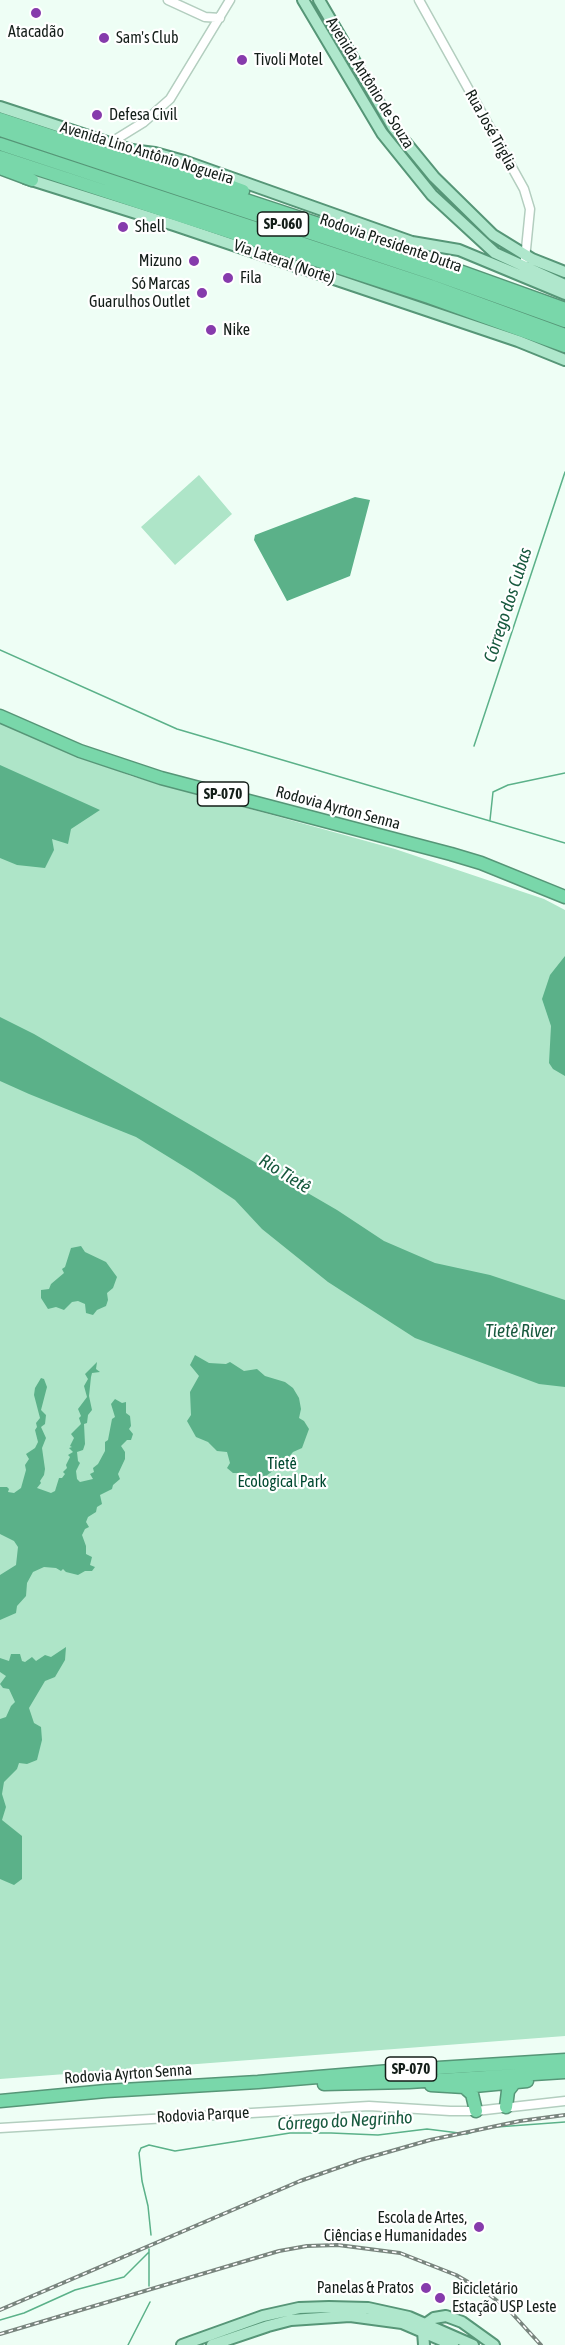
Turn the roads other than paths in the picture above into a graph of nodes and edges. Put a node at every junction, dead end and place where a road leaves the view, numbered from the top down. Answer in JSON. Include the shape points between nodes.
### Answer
{"nodes":[{"id":1,"x":168,"y":0,"type":"edge"},
{"id":2,"x":230,"y":0,"type":"edge"},
{"id":3,"x":303,"y":0,"type":"edge"},
{"id":4,"x":319,"y":0,"type":"edge"},
{"id":5,"x":419,"y":0,"type":"edge"},
{"id":6,"x":205,"y":17,"type":"junction"},
{"id":7,"x":220,"y":18,"type":"junction"},
{"id":8,"x":212,"y":31,"type":"junction"},
{"id":9,"x":0,"y":107,"type":"edge"},
{"id":10,"x":0,"y":118,"type":"edge"},
{"id":11,"x":0,"y":130,"type":"edge"},
{"id":12,"x":110,"y":142,"type":"junction"},
{"id":13,"x":0,"y":144,"type":"edge"},
{"id":14,"x":131,"y":150,"type":"junction"},
{"id":15,"x":0,"y":157,"type":"edge"},
{"id":16,"x":0,"y":170,"type":"edge"},
{"id":17,"x":32,"y":180,"type":"joint"},
{"id":18,"x":280,"y":212,"type":"junction"},
{"id":19,"x":525,"y":255,"type":"junction"},
{"id":20,"x":525,"y":268,"type":"junction"},
{"id":21,"x":565,"y":272,"type":"edge"},
{"id":22,"x":565,"y":285,"type":"edge"},
{"id":23,"x":565,"y":294,"type":"edge"},
{"id":24,"x":565,"y":309,"type":"edge"},
{"id":25,"x":565,"y":321,"type":"edge"},
{"id":26,"x":565,"y":335,"type":"edge"},
{"id":27,"x":565,"y":346,"type":"edge"},
{"id":28,"x":565,"y":360,"type":"edge"},
{"id":29,"x":0,"y":716,"type":"edge"},
{"id":30,"x":565,"y":897,"type":"edge"},
{"id":31,"x":565,"y":2060,"type":"edge"},
{"id":32,"x":565,"y":2072,"type":"edge"},
{"id":33,"x":565,"y":2079,"type":"edge"},
{"id":34,"x":258,"y":2082,"type":"junction"},
{"id":35,"x":409,"y":2082,"type":"junction"},
{"id":36,"x":515,"y":2082,"type":"junction"},
{"id":37,"x":464,"y":2087,"type":"junction"},
{"id":38,"x":565,"y":2099,"type":"edge"},
{"id":39,"x":0,"y":2101,"type":"edge"},
{"id":40,"x":506,"y":2108,"type":"junction"},
{"id":41,"x":476,"y":2110,"type":"junction"},
{"id":42,"x":0,"y":2128,"type":"edge"},
{"id":43,"x":426,"y":2335,"type":"edge"},
{"id":44,"x":182,"y":2345,"type":"edge"},
{"id":45,"x":212,"y":2345,"type":"edge"},
{"id":46,"x":453,"y":2345,"type":"edge"},
{"id":47,"x":473,"y":2345,"type":"edge"},
{"id":48,"x":494,"y":2345,"type":"edge"}],
"edges":[{"from":1,"to":6,"type":"street"},
{"from":2,"to":7,"type":"street"},
{"from":3,"to":20,"type":"main road","name":"Avenida Antônio de Souza","via":[[382,133],[408,168],[477,238],[495,253]]},
{"from":4,"to":19,"type":"main road","name":"Avenida Antônio de Souza","via":[[411,151],[479,223]]},
{"from":5,"to":19,"type":"street","name":"Rua José Triglia","via":[[524,189],[530,209]]},
{"from":6,"to":7,"type":"street"},
{"from":6,"to":8,"type":"street"},
{"from":7,"to":8,"type":"street"},
{"from":8,"to":12,"type":"street","via":[[174,93],[158,111]]},
{"from":9,"to":12,"type":"main road","name":"Avenida Lino Antônio Nogueira"},
{"from":10,"to":18,"type":"highway","name":"Rodovia Presidente Dutra","number":"SP-060"},
{"from":11,"to":25,"type":"highway","name":"Rodovia Presidente Dutra","number":"SP-060"},
{"from":12,"to":14,"type":"main road","name":"Avenida Lino Antônio Nogueira"},
{"from":13,"to":26,"type":"highway","name":"Rodovia Presidente Dutra","number":"SP-060","via":[[431,286]]},
{"from":14,"to":18,"type":"highway","via":[[270,201]]},
{"from":14,"to":23,"type":"main road","name":"Avenida Lino Antônio Nogueira","via":[[184,161],[412,242],[459,250]]},
{"from":15,"to":27,"type":"highway","number":"SP-060","via":[[418,293]]},
{"from":16,"to":17,"type":"highway"},
{"from":17,"to":28,"type":"main road","name":"Via Lateral (Norte)","via":[[167,222]]},
{"from":18,"to":24,"type":"highway","name":"Rodovia Presidente Dutra","number":"SP-060"},
{"from":19,"to":20,"type":"street","name":"Rua José Triglia"},
{"from":19,"to":21,"type":"main road","name":"Avenida Antônio de Souza"},
{"from":20,"to":22,"type":"main road","name":"Avenida Antônio de Souza"},
{"from":29,"to":30,"type":"highway","name":"Rodovia Ayrton Senna","number":"SP-070","via":[[80,751],[161,778],[451,854]]},
{"from":31,"to":34,"type":"highway","name":"Rodovia Ayrton Senna","number":"SP-070"},
{"from":32,"to":35,"type":"highway","name":"Rodovia Ayrton Senna","number":"SP-070"},
{"from":33,"to":36,"type":"highway"},
{"from":34,"to":35,"type":"highway","name":"Rodovia Ayrton Senna","number":"SP-070"},
{"from":34,"to":39,"type":"highway","name":"Rodovia Ayrton Senna","number":"SP-070"},
{"from":35,"to":37,"type":"highway"},
{"from":36,"to":37,"type":"highway"},
{"from":36,"to":40,"type":"highway","via":[[508,2091]]},
{"from":37,"to":41,"type":"highway","via":[[472,2094]]},
{"from":38,"to":40,"type":"street","name":"Rodovia Parque"},
{"from":40,"to":41,"type":"street","name":"Rodovia Parque"},
{"from":41,"to":42,"type":"street","name":"Rodovia Parque","via":[[369,2106]]},
{"from":43,"to":44,"type":"main road","via":[[409,2317],[368,2308],[299,2308],[245,2321]]},
{"from":43,"to":45,"type":"main road","via":[[402,2323],[321,2317],[291,2320]]},
{"from":43,"to":46,"type":"main road"},
{"from":43,"to":47,"type":"main road"},
{"from":43,"to":48,"type":"main road","via":[[439,2316],[455,2318]]}]}
